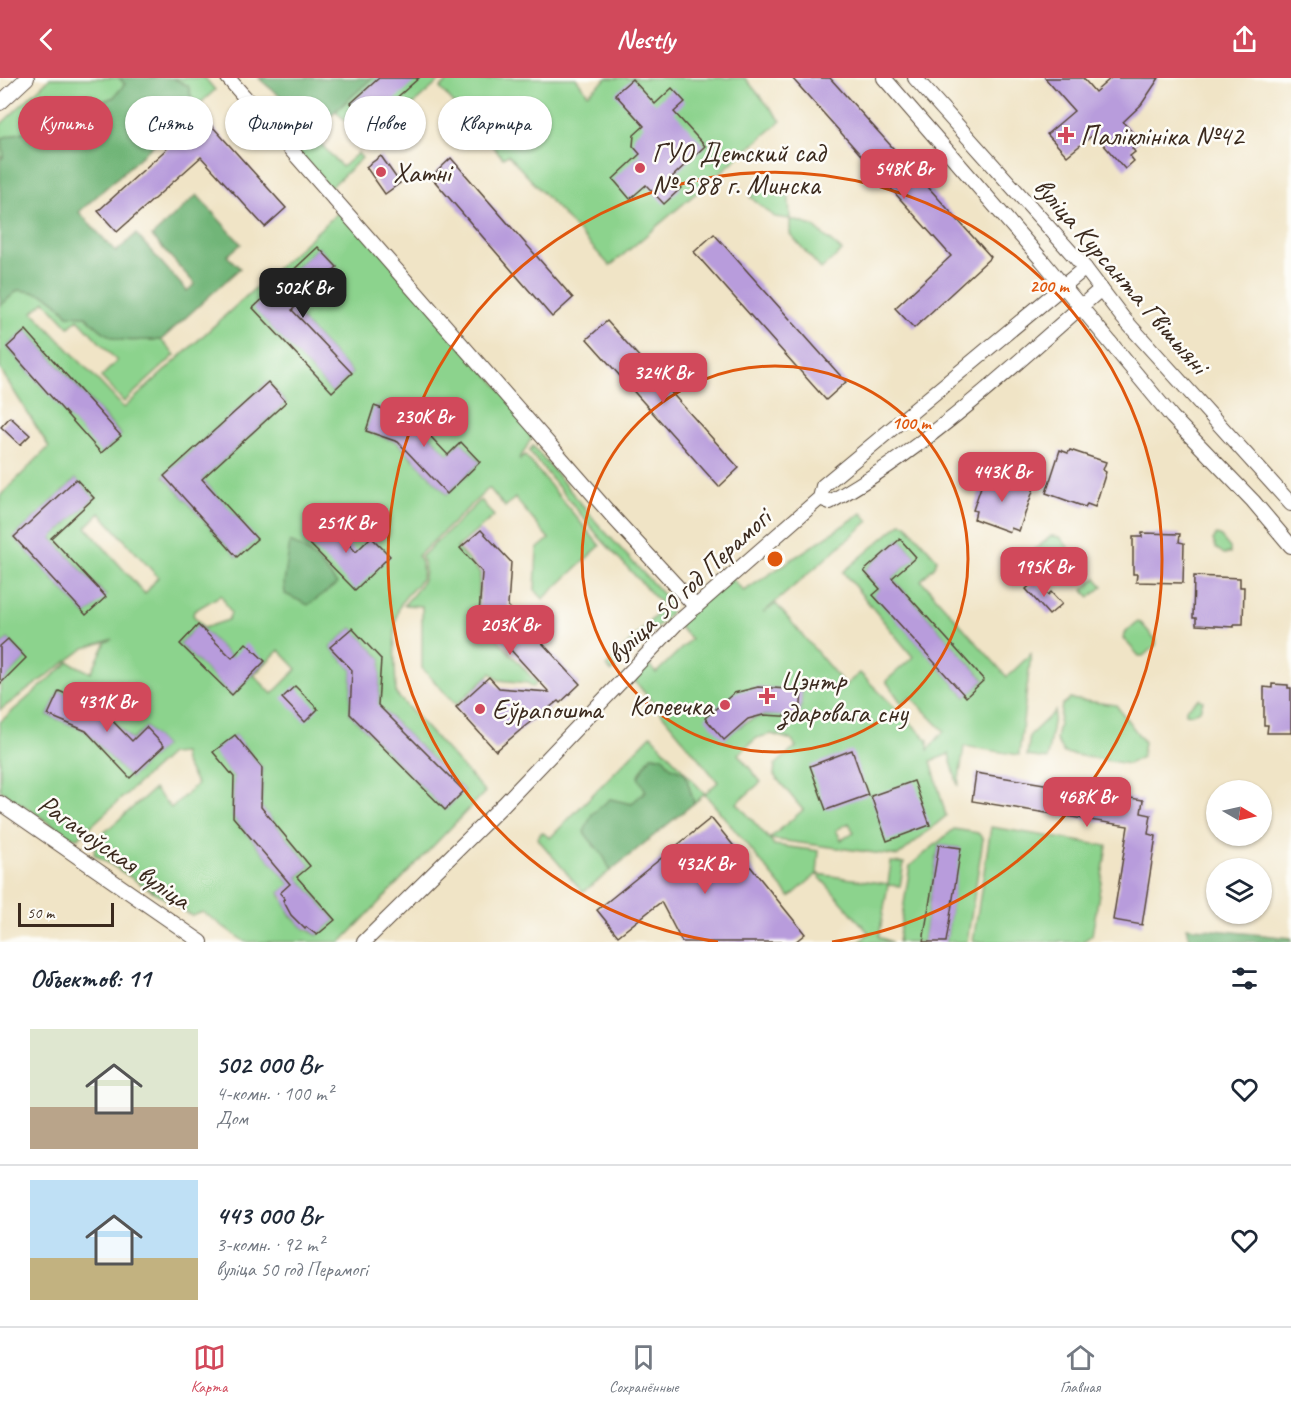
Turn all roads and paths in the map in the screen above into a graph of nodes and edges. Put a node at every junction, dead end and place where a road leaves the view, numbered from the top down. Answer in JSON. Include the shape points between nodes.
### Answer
{"nodes":[{"id":1,"x":27,"y":78,"type":"edge"},
{"id":2,"x":228,"y":78,"type":"edge"},
{"id":3,"x":884,"y":78,"type":"edge"},
{"id":4,"x":915,"y":78,"type":"edge"},
{"id":5,"x":0,"y":103,"type":"edge"},
{"id":6,"x":1085,"y":268,"type":"junction"},
{"id":7,"x":1064,"y":287,"type":"junction"},
{"id":8,"x":1101,"y":290,"type":"junction"},
{"id":9,"x":1081,"y":307,"type":"junction"},
{"id":10,"x":820,"y":498,"type":"junction"},
{"id":11,"x":1291,"y":504,"type":"edge"},
{"id":12,"x":1291,"y":546,"type":"edge"},
{"id":13,"x":696,"y":607,"type":"junction"},
{"id":14,"x":0,"y":803,"type":"edge"},
{"id":15,"x":201,"y":942,"type":"edge"},
{"id":16,"x":364,"y":942,"type":"edge"}],
"edges":[{"from":1,"to":5,"type":"street"},
{"from":2,"to":13,"type":"street"},
{"from":3,"to":7,"type":"street","name":"вуліца Курсанта Гвішыяні"},
{"from":4,"to":6,"type":"street","name":"вуліца Курсанта Гвішыяні"},
{"from":6,"to":7,"type":"street","name":"вуліца 50 год Перамогі"},
{"from":6,"to":8,"type":"street","name":"вуліца Курсанта Гвішыяні"},
{"from":7,"to":9,"type":"street","name":"вуліца Курсанта Гвішыяні"},
{"from":7,"to":10,"type":"street","name":"вуліца 50 год Перамогі","via":[[823,486]]},
{"from":8,"to":9,"type":"street"},
{"from":8,"to":11,"type":"street","name":"вуліца Курсанта Гвішыяні"},
{"from":9,"to":10,"type":"street","via":[[875,477],[831,502]]},
{"from":9,"to":12,"type":"street","name":"вуліца Курсанта Гвішыяні","via":[[1194,442]]},
{"from":10,"to":13,"type":"street","name":"вуліца 50 год Перамогі"},
{"from":13,"to":16,"type":"street","name":"вуліца 50 год Перамогі"},
{"from":14,"to":15,"type":"street","name":"Рагачоўская вуліца"}]}
